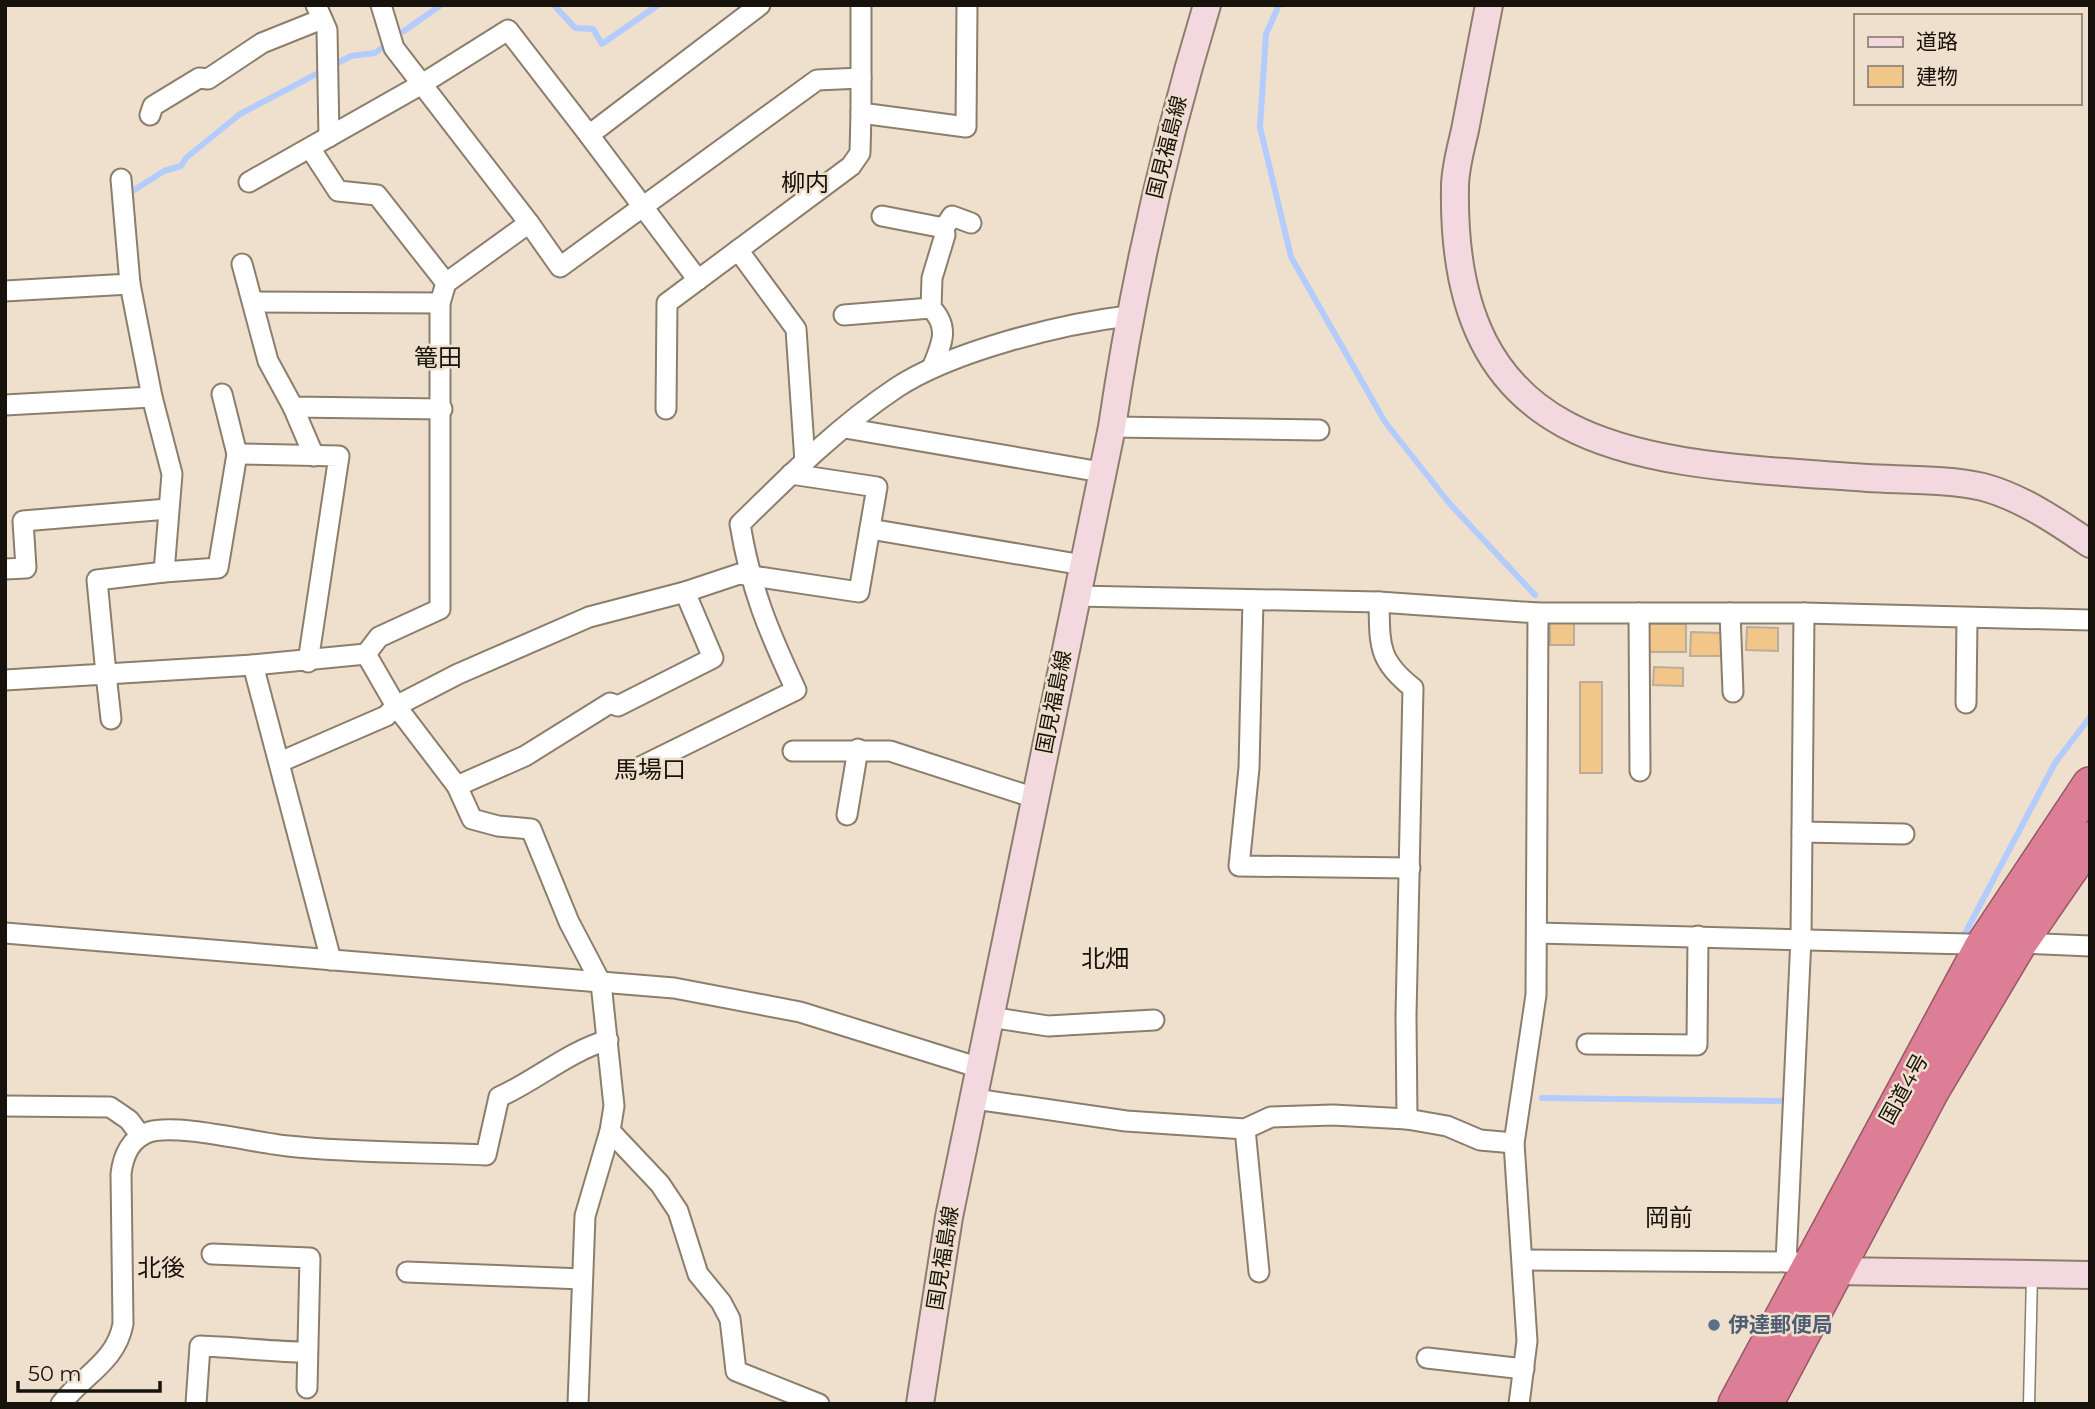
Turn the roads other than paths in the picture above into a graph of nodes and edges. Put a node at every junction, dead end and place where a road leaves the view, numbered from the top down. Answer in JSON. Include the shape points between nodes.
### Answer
{"nodes":[{"id":1,"x":381,"y":5,"type":"edge"},
{"id":2,"x":760,"y":5,"type":"edge"},
{"id":3,"x":861,"y":5,"type":"edge"},
{"id":4,"x":967,"y":5,"type":"edge"},
{"id":5,"x":1207,"y":5,"type":"edge"},
{"id":6,"x":1489,"y":5,"type":"edge"},
{"id":7,"x":319,"y":12,"type":"edge"},
{"id":8,"x":861,"y":78,"type":"junction"},
{"id":9,"x":422,"y":84,"type":"junction"},
{"id":10,"x":861,"y":113,"type":"junction"},
{"id":11,"x":150,"y":115,"type":"dead end"},
{"id":12,"x":589,"y":135,"type":"junction"},
{"id":13,"x":330,"y":137,"type":"junction"},
{"id":14,"x":310,"y":148,"type":"junction"},
{"id":15,"x":121,"y":179,"type":"dead end"},
{"id":16,"x":249,"y":182,"type":"dead end"},
{"id":17,"x":644,"y":208,"type":"junction"},
{"id":18,"x":883,"y":216,"type":"dead end"},
{"id":19,"x":529,"y":223,"type":"junction"},
{"id":20,"x":971,"y":223,"type":"dead end"},
{"id":21,"x":944,"y":228,"type":"junction"},
{"id":22,"x":738,"y":250,"type":"junction"},
{"id":23,"x":242,"y":264,"type":"dead end"},
{"id":24,"x":698,"y":279,"type":"junction"},
{"id":25,"x":446,"y":283,"type":"junction"},
{"id":26,"x":131,"y":284,"type":"junction"},
{"id":27,"x":5,"y":291,"type":"edge"},
{"id":28,"x":253,"y":302,"type":"junction"},
{"id":29,"x":440,"y":303,"type":"junction"},
{"id":30,"x":931,"y":308,"type":"junction"},
{"id":31,"x":844,"y":315,"type":"dead end"},
{"id":32,"x":1128,"y":316,"type":"junction"},
{"id":33,"x":932,"y":368,"type":"junction"},
{"id":34,"x":222,"y":394,"type":"dead end"},
{"id":35,"x":152,"y":397,"type":"junction"},
{"id":36,"x":5,"y":405,"type":"edge"},
{"id":37,"x":293,"y":407,"type":"junction"},
{"id":38,"x":442,"y":409,"type":"junction"},
{"id":39,"x":666,"y":409,"type":"dead end"},
{"id":40,"x":1112,"y":427,"type":"junction"},
{"id":41,"x":845,"y":428,"type":"junction"},
{"id":42,"x":1319,"y":429,"type":"dead end"},
{"id":43,"x":237,"y":454,"type":"junction"},
{"id":44,"x":314,"y":456,"type":"junction"},
{"id":45,"x":798,"y":468,"type":"junction"},
{"id":46,"x":1101,"y":472,"type":"junction"},
{"id":47,"x":168,"y":509,"type":"junction"},
{"id":48,"x":870,"y":529,"type":"junction"},
{"id":49,"x":2090,"y":544,"type":"edge"},
{"id":50,"x":1083,"y":565,"type":"junction"},
{"id":51,"x":5,"y":569,"type":"edge"},
{"id":52,"x":164,"y":572,"type":"junction"},
{"id":53,"x":749,"y":576,"type":"junction"},
{"id":54,"x":685,"y":592,"type":"junction"},
{"id":55,"x":1075,"y":596,"type":"junction"},
{"id":56,"x":1253,"y":600,"type":"junction"},
{"id":57,"x":1379,"y":602,"type":"junction"},
{"id":58,"x":1538,"y":613,"type":"junction"},
{"id":59,"x":1639,"y":613,"type":"junction"},
{"id":60,"x":1730,"y":613,"type":"junction"},
{"id":61,"x":1804,"y":613,"type":"junction"},
{"id":62,"x":1967,"y":619,"type":"junction"},
{"id":63,"x":2090,"y":620,"type":"edge"},
{"id":64,"x":366,"y":654,"type":"junction"},
{"id":65,"x":308,"y":662,"type":"junction"},
{"id":66,"x":253,"y":665,"type":"junction"},
{"id":67,"x":106,"y":674,"type":"junction"},
{"id":68,"x":5,"y":680,"type":"edge"},
{"id":69,"x":1733,"y":692,"type":"dead end"},
{"id":70,"x":1966,"y":703,"type":"dead end"},
{"id":71,"x":396,"y":706,"type":"junction"},
{"id":72,"x":111,"y":719,"type":"dead end"},
{"id":73,"x":858,"y":749,"type":"junction"},
{"id":74,"x":793,"y":751,"type":"dead end"},
{"id":75,"x":280,"y":762,"type":"junction"},
{"id":76,"x":642,"y":766,"type":"dead end"},
{"id":77,"x":1640,"y":771,"type":"dead end"},
{"id":78,"x":2090,"y":785,"type":"edge"},
{"id":79,"x":457,"y":786,"type":"junction"},
{"id":80,"x":1035,"y":798,"type":"junction"},
{"id":81,"x":847,"y":815,"type":"dead end"},
{"id":82,"x":1802,"y":832,"type":"junction"},
{"id":83,"x":1905,"y":834,"type":"dead end"},
{"id":84,"x":2090,"y":840,"type":"edge"},
{"id":85,"x":1410,"y":868,"type":"junction"},
{"id":86,"x":5,"y":933,"type":"edge"},
{"id":87,"x":1537,"y":933,"type":"junction"},
{"id":88,"x":1698,"y":936,"type":"junction"},
{"id":89,"x":1798,"y":936,"type":"junction"},
{"id":90,"x":2019,"y":943,"type":"junction"},
{"id":91,"x":2090,"y":946,"type":"edge"},
{"id":92,"x":1981,"y":949,"type":"junction"},
{"id":93,"x":331,"y":960,"type":"junction"},
{"id":94,"x":601,"y":983,"type":"junction"},
{"id":95,"x":989,"y":1017,"type":"junction"},
{"id":96,"x":1154,"y":1020,"type":"dead end"},
{"id":97,"x":608,"y":1040,"type":"junction"},
{"id":98,"x":1587,"y":1044,"type":"dead end"},
{"id":99,"x":981,"y":1068,"type":"junction"},
{"id":100,"x":975,"y":1100,"type":"junction"},
{"id":101,"x":5,"y":1106,"type":"edge"},
{"id":102,"x":1407,"y":1119,"type":"junction"},
{"id":103,"x":1245,"y":1129,"type":"junction"},
{"id":104,"x":610,"y":1131,"type":"junction"},
{"id":105,"x":141,"y":1136,"type":"junction"},
{"id":106,"x":1514,"y":1143,"type":"junction"},
{"id":107,"x":212,"y":1254,"type":"dead end"},
{"id":108,"x":1524,"y":1260,"type":"junction"},
{"id":109,"x":1810,"y":1265,"type":"junction"},
{"id":110,"x":407,"y":1272,"type":"dead end"},
{"id":111,"x":1259,"y":1272,"type":"dead end"},
{"id":112,"x":2032,"y":1274,"type":"junction"},
{"id":113,"x":2090,"y":1275,"type":"edge"},
{"id":114,"x":582,"y":1279,"type":"junction"},
{"id":115,"x":307,"y":1352,"type":"junction"},
{"id":116,"x":1427,"y":1358,"type":"dead end"},
{"id":117,"x":1524,"y":1369,"type":"junction"},
{"id":118,"x":307,"y":1388,"type":"dead end"},
{"id":119,"x":61,"y":1404,"type":"edge"},
{"id":120,"x":196,"y":1404,"type":"edge"},
{"id":121,"x":578,"y":1404,"type":"edge"},
{"id":122,"x":819,"y":1404,"type":"edge"},
{"id":123,"x":920,"y":1404,"type":"edge"},
{"id":124,"x":1519,"y":1404,"type":"edge"},
{"id":125,"x":1736,"y":1404,"type":"edge"},
{"id":126,"x":1765,"y":1404,"type":"edge"},
{"id":127,"x":2029,"y":1404,"type":"edge"}],
"edges":[{"from":1,"to":9,"type":"street","via":[[394,48]]},
{"from":2,"to":12,"type":"street"},
{"from":3,"to":8,"type":"street"},
{"from":4,"to":10,"type":"street","via":[[966,127]]},
{"from":5,"to":32,"type":"main road","name":"国見福島線","via":[[1171,132]]},
{"from":6,"to":49,"type":"main road","via":[[1454,184],[1456,235],[1471,314],[1499,371],[1518,392],[1543,414],[1569,428],[1646,453],[1760,470],[1982,487],[2029,506]]},
{"from":7,"to":11,"type":"street","via":[[208,79],[198,78],[153,106]]},
{"from":7,"to":13,"type":"street","via":[[327,30]]},
{"from":8,"to":10,"type":"street"},
{"from":8,"to":17,"type":"street","via":[[817,80]]},
{"from":9,"to":12,"type":"street","via":[[508,30]]},
{"from":9,"to":13,"type":"street"},
{"from":9,"to":19,"type":"street"},
{"from":10,"to":22,"type":"street","via":[[860,153],[851,166]]},
{"from":12,"to":17,"type":"street"},
{"from":13,"to":14,"type":"street"},
{"from":14,"to":16,"type":"street"},
{"from":14,"to":25,"type":"street","via":[[338,191],[377,195]]},
{"from":15,"to":26,"type":"street"},
{"from":17,"to":19,"type":"street","via":[[559,267]]},
{"from":17,"to":24,"type":"street"},
{"from":18,"to":21,"type":"street"},
{"from":19,"to":25,"type":"street"},
{"from":20,"to":21,"type":"street","via":[[952,216]]},
{"from":21,"to":30,"type":"street","via":[[932,278]]},
{"from":22,"to":24,"type":"street"},
{"from":22,"to":45,"type":"street","via":[[796,329]]},
{"from":23,"to":28,"type":"street"},
{"from":24,"to":39,"type":"street","via":[[667,303]]},
{"from":25,"to":29,"type":"street"},
{"from":26,"to":27,"type":"street"},
{"from":26,"to":35,"type":"street"},
{"from":28,"to":29,"type":"street"},
{"from":28,"to":37,"type":"street","via":[[268,361]]},
{"from":29,"to":38,"type":"street"},
{"from":30,"to":31,"type":"street"},
{"from":30,"to":33,"type":"street","via":[[942,319],[944,339]]},
{"from":32,"to":33,"type":"street","via":[[1075,322]]},
{"from":32,"to":40,"type":"main road","name":"国見福島線"},
{"from":33,"to":41,"type":"street"},
{"from":34,"to":43,"type":"street"},
{"from":35,"to":36,"type":"street"},
{"from":35,"to":47,"type":"street","via":[[172,474]]},
{"from":37,"to":38,"type":"street"},
{"from":37,"to":44,"type":"street"},
{"from":38,"to":64,"type":"street","via":[[440,608],[379,637]]},
{"from":40,"to":42,"type":"street"},
{"from":40,"to":46,"type":"main road","name":"国見福島線"},
{"from":41,"to":45,"type":"street"},
{"from":41,"to":46,"type":"street"},
{"from":43,"to":44,"type":"street"},
{"from":43,"to":52,"type":"street","via":[[218,568]]},
{"from":44,"to":65,"type":"street","via":[[339,456]]},
{"from":45,"to":48,"type":"street","via":[[877,487]]},
{"from":45,"to":53,"type":"street","via":[[740,524]]},
{"from":46,"to":50,"type":"main road","name":"国見福島線"},
{"from":47,"to":51,"type":"street","via":[[23,521],[26,568]]},
{"from":47,"to":52,"type":"street"},
{"from":48,"to":50,"type":"street"},
{"from":48,"to":53,"type":"street","via":[[859,592]]},
{"from":50,"to":55,"type":"main road","name":"国見福島線"},
{"from":52,"to":67,"type":"street","via":[[97,580]]},
{"from":53,"to":54,"type":"street","via":[[739,574]]},
{"from":53,"to":76,"type":"street","via":[[765,624],[796,690]]},
{"from":54,"to":71,"type":"street","via":[[589,617]]},
{"from":54,"to":79,"type":"street","via":[[713,658],[618,706],[610,703],[525,756]]},
{"from":55,"to":56,"type":"street"},
{"from":55,"to":80,"type":"main road","name":"国見福島線"},
{"from":56,"to":57,"type":"street"},
{"from":56,"to":85,"type":"street","via":[[1249,768],[1239,866]]},
{"from":57,"to":58,"type":"street"},
{"from":57,"to":85,"type":"street","via":[[1380,651],[1394,672],[1413,688]]},
{"from":58,"to":59,"type":"street"},
{"from":58,"to":87,"type":"street"},
{"from":59,"to":60,"type":"street"},
{"from":59,"to":77,"type":"street"},
{"from":60,"to":61,"type":"street"},
{"from":60,"to":69,"type":"street"},
{"from":61,"to":62,"type":"street"},
{"from":61,"to":82,"type":"street"},
{"from":62,"to":63,"type":"street"},
{"from":62,"to":70,"type":"street"},
{"from":64,"to":65,"type":"street"},
{"from":64,"to":71,"type":"street"},
{"from":65,"to":66,"type":"street"},
{"from":66,"to":67,"type":"street"},
{"from":66,"to":75,"type":"street"},
{"from":67,"to":68,"type":"street"},
{"from":67,"to":72,"type":"street"},
{"from":71,"to":75,"type":"street","via":[[386,716]]},
{"from":71,"to":79,"type":"street"},
{"from":73,"to":74,"type":"street"},
{"from":73,"to":80,"type":"street","via":[[890,751]]},
{"from":73,"to":81,"type":"street"},
{"from":75,"to":93,"type":"street"},
{"from":78,"to":92,"type":"highway","name":"国道4号"},
{"from":79,"to":94,"type":"street","via":[[472,818],[531,830],[569,922]]},
{"from":80,"to":95,"type":"main road","name":"国見福島線"},
{"from":82,"to":83,"type":"street"},
{"from":82,"to":89,"type":"street"},
{"from":84,"to":90,"type":"highway","name":"国道4号"},
{"from":85,"to":102,"type":"street"},
{"from":86,"to":93,"type":"street"},
{"from":87,"to":88,"type":"street"},
{"from":87,"to":106,"type":"street","via":[[1536,995]]},
{"from":88,"to":89,"type":"street"},
{"from":88,"to":98,"type":"street","via":[[1697,1045]]},
{"from":89,"to":92,"type":"street","via":[[1969,944]]},
{"from":89,"to":109,"type":"street"},
{"from":90,"to":91,"type":"street"},
{"from":90,"to":109,"type":"highway","name":"国道4号","via":[[1931,1091]]},
{"from":92,"to":109,"type":"highway","name":"国道4号"},
{"from":93,"to":94,"type":"street"},
{"from":94,"to":97,"type":"street"},
{"from":94,"to":99,"type":"street","via":[[674,988],[800,1012]]},
{"from":95,"to":96,"type":"street","via":[[1048,1026]]},
{"from":95,"to":99,"type":"main road","name":"国見福島線"},
{"from":97,"to":104,"type":"street","via":[[614,1106]]},
{"from":97,"to":105,"type":"street","via":[[565,1056],[499,1097],[486,1155],[289,1146],[179,1131],[152,1131]]},
{"from":99,"to":100,"type":"main road","name":"国見福島線"},
{"from":100,"to":103,"type":"street","via":[[1126,1121]]},
{"from":100,"to":123,"type":"main road","name":"国見福島線","via":[[948,1217]]},
{"from":101,"to":105,"type":"street","via":[[110,1107]]},
{"from":102,"to":103,"type":"street","via":[[1271,1117]]},
{"from":102,"to":106,"type":"street","via":[[1447,1126],[1480,1140]]},
{"from":103,"to":111,"type":"street"},
{"from":104,"to":114,"type":"street","via":[[585,1216]]},
{"from":104,"to":122,"type":"street","via":[[660,1184],[678,1211],[698,1274],[730,1319],[736,1371]]},
{"from":105,"to":119,"type":"street","via":[[122,1159],[120,1341]]},
{"from":106,"to":108,"type":"street"},
{"from":107,"to":115,"type":"street","via":[[310,1258]]},
{"from":108,"to":109,"type":"street"},
{"from":108,"to":117,"type":"street"},
{"from":109,"to":112,"type":"main road"},
{"from":109,"to":125,"type":"highway","name":"国道4号"},
{"from":109,"to":126,"type":"highway","name":"国道4号"},
{"from":110,"to":114,"type":"street"},
{"from":112,"to":113,"type":"main road"},
{"from":112,"to":127,"type":"lane"},
{"from":114,"to":121,"type":"street"},
{"from":115,"to":118,"type":"street"},
{"from":115,"to":120,"type":"street","via":[[200,1346]]},
{"from":116,"to":117,"type":"street"},
{"from":117,"to":124,"type":"street"}]}
